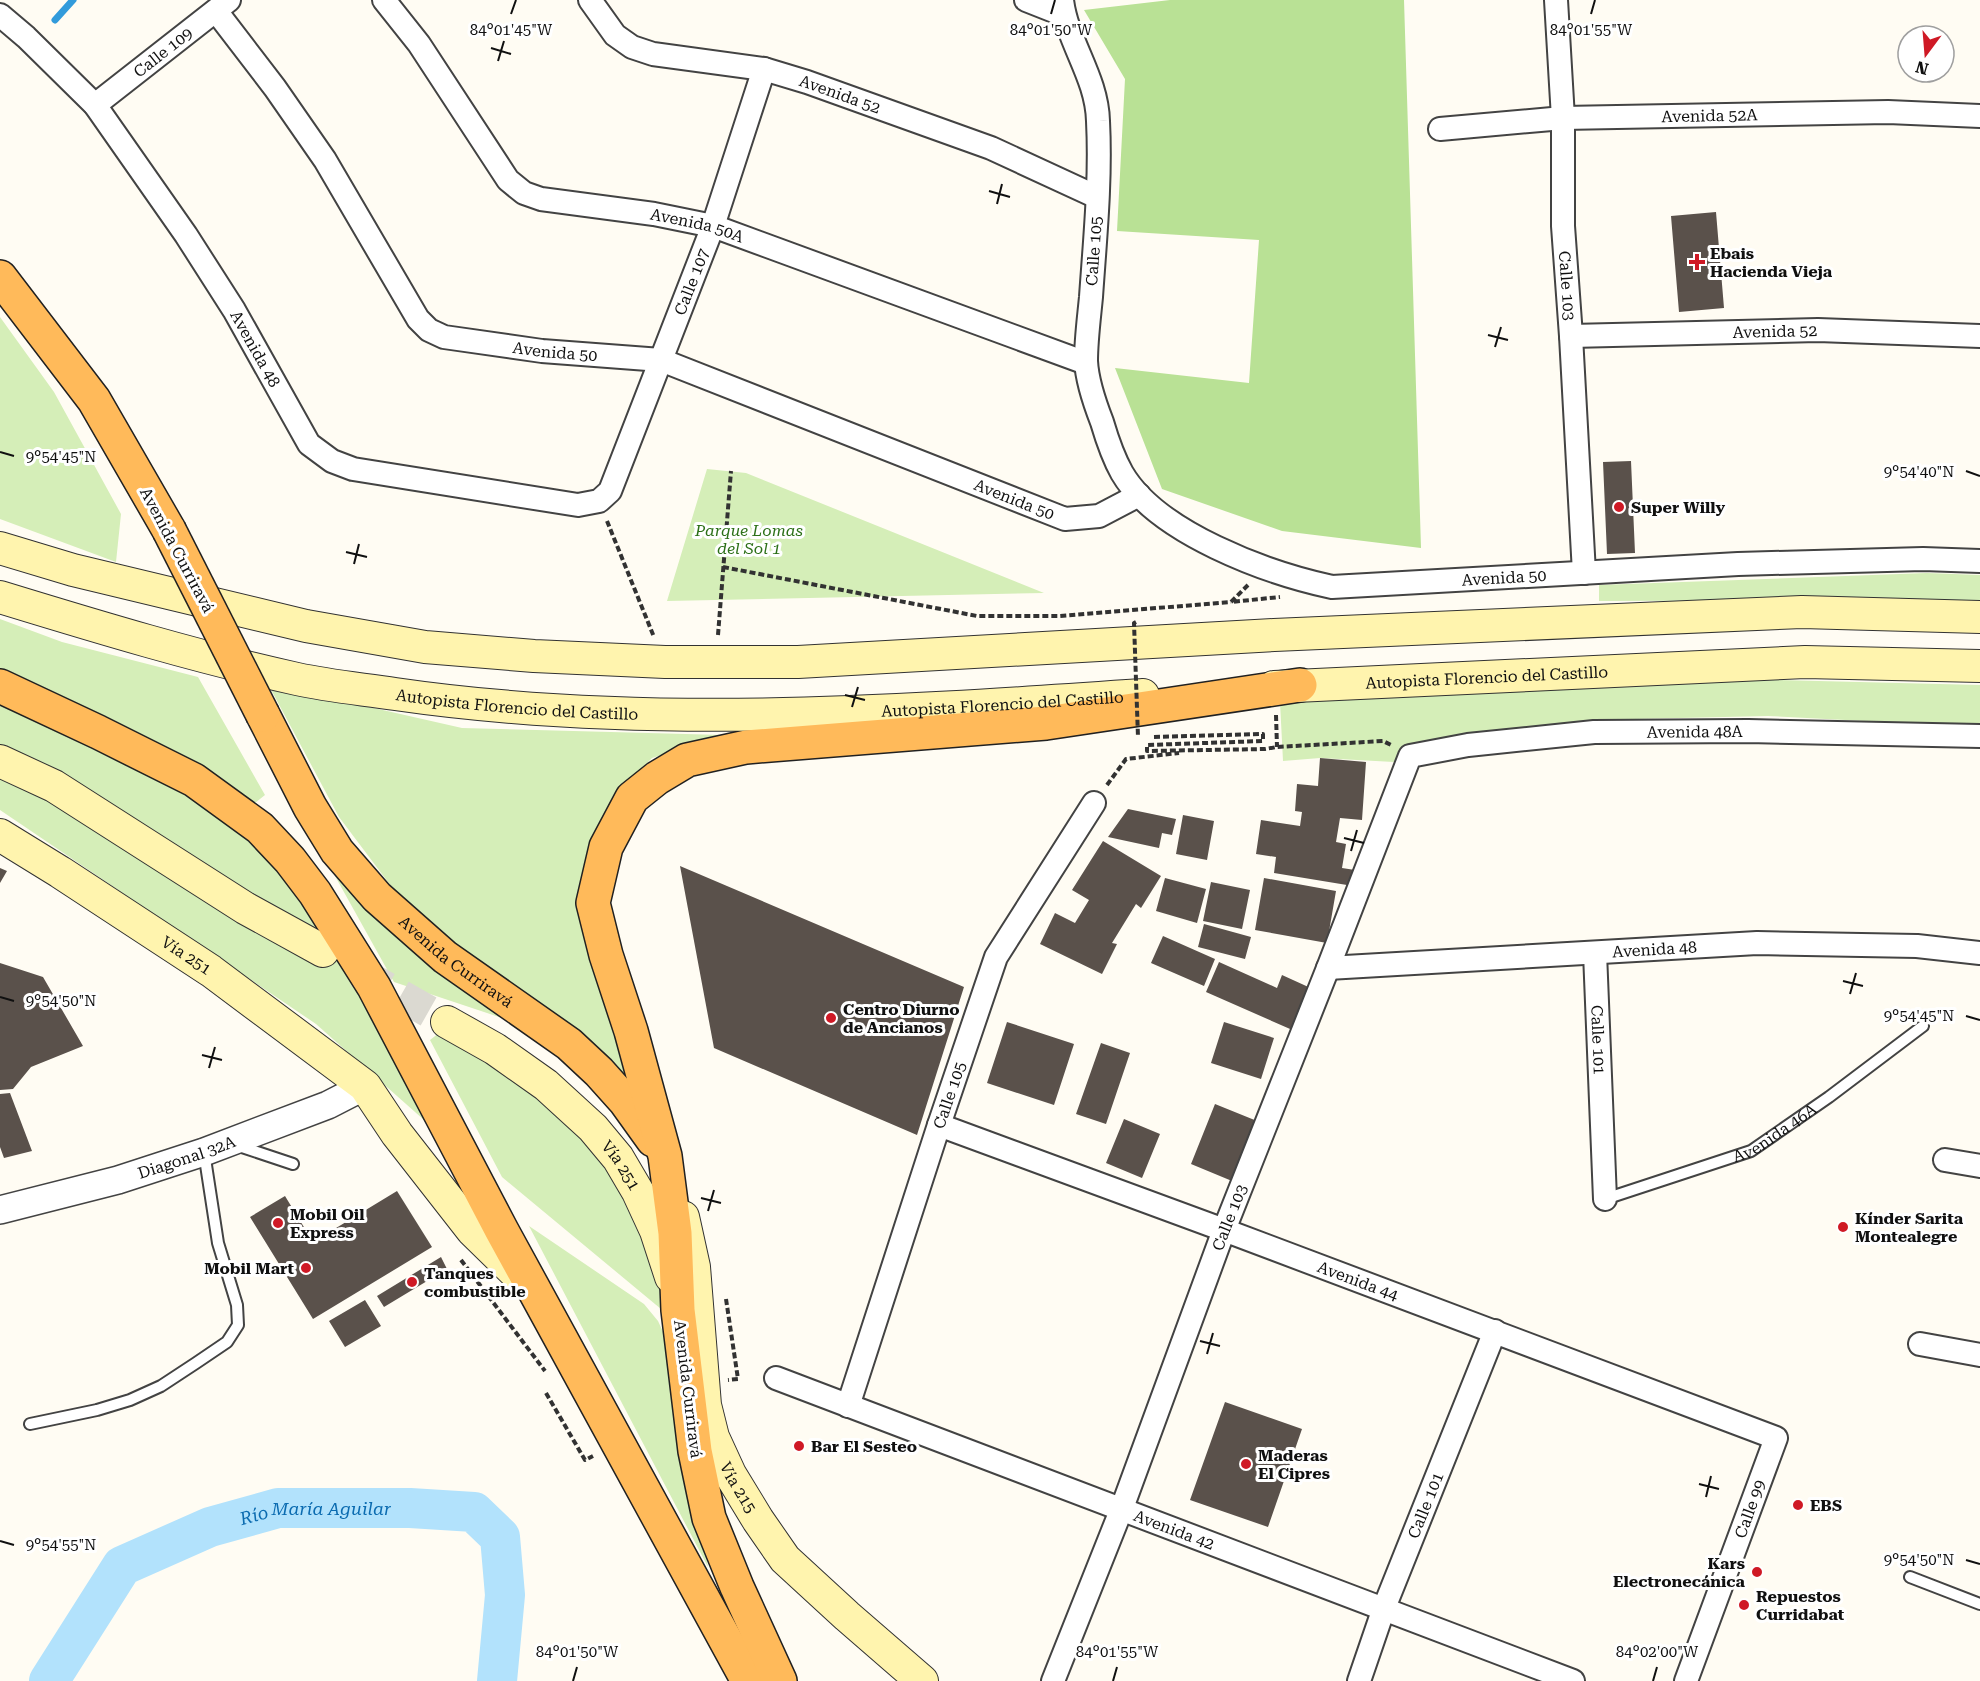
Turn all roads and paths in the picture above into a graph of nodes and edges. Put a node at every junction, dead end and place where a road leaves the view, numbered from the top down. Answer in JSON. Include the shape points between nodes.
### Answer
{"nodes":[{"id":1,"x":384,"y":0,"type":"edge"},
{"id":2,"x":590,"y":0,"type":"edge"},
{"id":3,"x":1026,"y":0,"type":"edge"},
{"id":4,"x":1557,"y":0,"type":"edge"},
{"id":5,"x":222,"y":5,"type":"edge"},
{"id":6,"x":1063,"y":8,"type":"edge"},
{"id":7,"x":0,"y":15,"type":"edge"},
{"id":8,"x":764,"y":69,"type":"junction"},
{"id":9,"x":95,"y":105,"type":"junction"},
{"id":10,"x":1980,"y":116,"type":"edge"},
{"id":11,"x":1563,"y":118,"type":"junction"},
{"id":12,"x":1440,"y":129,"type":"dead end"},
{"id":13,"x":1097,"y":197,"type":"junction"},
{"id":14,"x":713,"y":226,"type":"junction"},
{"id":15,"x":0,"y":277,"type":"edge"},
{"id":16,"x":1571,"y":336,"type":"junction"},
{"id":17,"x":1980,"y":336,"type":"edge"},
{"id":18,"x":662,"y":360,"type":"junction"},
{"id":19,"x":1086,"y":363,"type":"junction"},
{"id":20,"x":731,"y":471,"type":"dead end"},
{"id":21,"x":1139,"y":495,"type":"junction"},
{"id":22,"x":605,"y":496,"type":"junction"},
{"id":23,"x":0,"y":548,"type":"edge"},
{"id":24,"x":1980,"y":561,"type":"edge"},
{"id":25,"x":723,"y":567,"type":"junction"},
{"id":26,"x":1265,"y":568,"type":"junction"},
{"id":27,"x":1584,"y":573,"type":"junction"},
{"id":28,"x":1289,"y":596,"type":"dead end"},
{"id":29,"x":0,"y":597,"type":"edge"},
{"id":30,"x":1231,"y":602,"type":"junction"},
{"id":31,"x":1980,"y":617,"type":"edge"},
{"id":32,"x":1136,"y":622,"type":"dead end"},
{"id":33,"x":665,"y":662,"type":"junction"},
{"id":34,"x":716,"y":662,"type":"junction"},
{"id":35,"x":1980,"y":666,"type":"edge"},
{"id":36,"x":1300,"y":685,"type":"junction"},
{"id":37,"x":0,"y":686,"type":"edge"},
{"id":38,"x":1980,"y":736,"type":"edge"},
{"id":39,"x":1197,"y":751,"type":"junction"},
{"id":40,"x":1410,"y":756,"type":"junction"},
{"id":41,"x":3,"y":763,"type":"edge"},
{"id":42,"x":1094,"y":803,"type":"joint"},
{"id":43,"x":0,"y":835,"type":"edge"},
{"id":44,"x":323,"y":951,"type":"dead end"},
{"id":45,"x":1980,"y":952,"type":"edge"},
{"id":46,"x":1595,"y":953,"type":"junction"},
{"id":47,"x":1328,"y":968,"type":"junction"},
{"id":48,"x":447,"y":1022,"type":"tunnel mouth"},
{"id":49,"x":1923,"y":1026,"type":"dead end"},
{"id":50,"x":365,"y":1086,"type":"junction"},
{"id":51,"x":939,"y":1125,"type":"junction"},
{"id":52,"x":230,"y":1143,"type":"junction"},
{"id":53,"x":204,"y":1152,"type":"junction"},
{"id":54,"x":665,"y":1156,"type":"junction"},
{"id":55,"x":1945,"y":1160,"type":"dead end"},
{"id":56,"x":293,"y":1164,"type":"dead end"},
{"id":57,"x":1980,"y":1166,"type":"edge"},
{"id":58,"x":1605,"y":1199,"type":"joint"},
{"id":59,"x":0,"y":1210,"type":"edge"},
{"id":60,"x":1224,"y":1230,"type":"junction"},
{"id":61,"x":460,"y":1259,"type":"dead end"},
{"id":62,"x":537,"y":1294,"type":"junction"},
{"id":63,"x":678,"y":1310,"type":"junction"},
{"id":64,"x":1495,"y":1331,"type":"junction"},
{"id":65,"x":1920,"y":1344,"type":"dead end"},
{"id":66,"x":1980,"y":1355,"type":"edge"},
{"id":67,"x":776,"y":1377,"type":"dead end"},
{"id":68,"x":549,"y":1378,"type":"dead end"},
{"id":69,"x":547,"y":1393,"type":"dead end"},
{"id":70,"x":848,"y":1406,"type":"junction"},
{"id":71,"x":30,"y":1424,"type":"dead end"},
{"id":72,"x":1776,"y":1438,"type":"joint"},
{"id":73,"x":588,"y":1446,"type":"dead end"},
{"id":74,"x":1122,"y":1509,"type":"junction"},
{"id":75,"x":1910,"y":1576,"type":"dead end"},
{"id":76,"x":1980,"y":1604,"type":"edge"},
{"id":77,"x":1384,"y":1608,"type":"junction"},
{"id":78,"x":748,"y":1681,"type":"edge"},
{"id":79,"x":780,"y":1681,"type":"edge"},
{"id":80,"x":922,"y":1681,"type":"edge"},
{"id":81,"x":1053,"y":1681,"type":"edge"},
{"id":82,"x":1359,"y":1681,"type":"edge"},
{"id":83,"x":1573,"y":1681,"type":"edge"},
{"id":84,"x":1686,"y":1681,"type":"edge"}],
"edges":[{"from":1,"to":14,"type":"street","name":"Avenida 50A","via":[[419,44],[508,180],[524,193]]},
{"from":2,"to":8,"type":"street","name":"Avenida 52","via":[[615,35],[632,47],[653,54]]},
{"from":3,"to":6,"type":"street"},
{"from":4,"to":11,"type":"street","name":"Calle 103"},
{"from":5,"to":9,"type":"street","name":"Calle 109"},
{"from":5,"to":18,"type":"street","name":"Avenida 50","via":[[325,160],[418,319],[429,330],[444,337],[542,351]]},
{"from":6,"to":13,"type":"street","name":"Calle 105","via":[[1094,94],[1098,119]]},
{"from":7,"to":9,"type":"street","name":"Avenida 48"},
{"from":8,"to":13,"type":"street","name":"Avenida 52","via":[[991,148]]},
{"from":8,"to":14,"type":"street","name":"Calle 107"},
{"from":9,"to":22,"type":"street","name":"Avenida 48","via":[[222,291],[309,444],[332,461],[353,469],[578,505]]},
{"from":10,"to":11,"type":"street","name":"Avenida 52A","via":[[1888,112]]},
{"from":11,"to":12,"type":"street","name":"Avenida 52A"},
{"from":11,"to":16,"type":"street","name":"Calle 103","via":[[1563,226]]},
{"from":13,"to":19,"type":"street","name":"Calle 105"},
{"from":14,"to":18,"type":"street","name":"Calle 107"},
{"from":14,"to":19,"type":"street","name":"Avenida 50A"},
{"from":15,"to":54,"type":"highway","name":"Avenida Curriravá","bridge":true,"via":[[94,400],[169,530],[310,807],[337,851],[377,897],[445,957],[569,1044],[625,1101]]},
{"from":16,"to":17,"type":"street","name":"Avenida 52","via":[[1818,330]]},
{"from":16,"to":27,"type":"street","name":"Calle 103"},
{"from":18,"to":21,"type":"street","name":"Avenida 50","via":[[1065,519],[1099,516]]},
{"from":18,"to":22,"type":"street","name":"Calle 107"},
{"from":19,"to":21,"type":"street","name":"Calle 105","via":[[1111,450],[1122,474]]},
{"from":20,"to":25,"type":"path"},
{"from":21,"to":26,"type":"street","name":"Avenida 50","via":[[1192,536]]},
{"from":22,"to":33,"type":"path"},
{"from":23,"to":33,"type":"main road","via":[[73,570],[306,626],[425,647]]},
{"from":24,"to":27,"type":"street","name":"Avenida 50","via":[[1738,564]]},
{"from":25,"to":30,"type":"path","via":[[977,616],[1059,616]]},
{"from":25,"to":34,"type":"path"},
{"from":26,"to":27,"type":"street","name":"Avenida 50","via":[[1332,587]]},
{"from":26,"to":30,"type":"path"},
{"from":28,"to":30,"type":"path"},
{"from":29,"to":36,"type":"main road","name":"Autopista Florencio del Castillo","via":[[105,630],[299,680],[462,704],[575,712],[772,715],[915,710]]},
{"from":31,"to":34,"type":"main road","via":[[1803,612],[1274,635],[798,662]]},
{"from":32,"to":39,"type":"path","bridge":true,"via":[[1137,737],[1263,734],[1263,741],[1147,744],[1147,751]]},
{"from":33,"to":34,"type":"main road"},
{"from":35,"to":36,"type":"main road","name":"Autopista Florencio del Castillo","via":[[1805,662]]},
{"from":36,"to":54,"type":"highway","via":[[1046,723],[746,747],[687,760],[657,778],[632,798],[606,847],[593,903]]},
{"from":37,"to":62,"type":"highway","via":[[194,780],[260,828],[290,860],[374,987]]},
{"from":38,"to":40,"type":"street","name":"Avenida 48A","via":[[1594,732],[1468,745]]},
{"from":39,"to":40,"type":"path","via":[[1383,741]]},
{"from":39,"to":42,"type":"path","via":[[1126,759]]},
{"from":40,"to":47,"type":"street","name":"Calle 103"},
{"from":41,"to":44,"type":"main road","via":[[54,786],[245,908]]},
{"from":42,"to":51,"type":"street","name":"Calle 105","via":[[996,957]]},
{"from":43,"to":50,"type":"main road","name":"Vía 251","via":[[210,971]]},
{"from":45,"to":46,"type":"street","name":"Avenida 48","via":[[1917,946],[1757,943]]},
{"from":46,"to":47,"type":"street","name":"Avenida 48"},
{"from":46,"to":58,"type":"street","name":"Calle 101"},
{"from":47,"to":60,"type":"street","name":"Calle 103"},
{"from":48,"to":63,"type":"main road","name":"Vía 251","via":[[546,1085],[593,1128],[618,1158],[656,1231]]},
{"from":49,"to":58,"type":"lane","name":"Avenida 46A","via":[[1751,1150]]},
{"from":50,"to":52,"type":"street","name":"Diagonal 32A","via":[[328,1105]]},
{"from":50,"to":62,"type":"main road","name":"Vía 251","via":[[472,1230]]},
{"from":51,"to":60,"type":"street","name":"Avenida 44"},
{"from":51,"to":70,"type":"street","name":"Calle 105"},
{"from":52,"to":53,"type":"street","name":"Diagonal 32A"},
{"from":52,"to":56,"type":"lane"},
{"from":53,"to":59,"type":"street","name":"Diagonal 32A","via":[[118,1180]]},
{"from":53,"to":71,"type":"lane","via":[[218,1243],[237,1305],[238,1325],[227,1341],[151,1391],[97,1410]]},
{"from":54,"to":63,"type":"highway","name":"Avenida Curriravá","via":[[675,1233]]},
{"from":54,"to":80,"type":"main road","name":"Vía 215","via":[[694,1267],[705,1405],[713,1437],[730,1474],[785,1559]]},
{"from":55,"to":57,"type":"street"},
{"from":60,"to":64,"type":"street","name":"Avenida 44"},
{"from":60,"to":74,"type":"street","name":"Calle 103"},
{"from":61,"to":68,"type":"path"},
{"from":62,"to":78,"type":"highway"},
{"from":63,"to":79,"type":"highway","name":"Avenida Curriravá","via":[[695,1451],[709,1518]]},
{"from":64,"to":72,"type":"street","name":"Avenida 44"},
{"from":64,"to":77,"type":"street","name":"Calle 101"},
{"from":65,"to":66,"type":"street"},
{"from":67,"to":70,"type":"street","name":"Avenida 42"},
{"from":69,"to":73,"type":"path","via":[[585,1460],[593,1456]]},
{"from":70,"to":74,"type":"street","name":"Avenida 42"},
{"from":72,"to":84,"type":"street","name":"Calle 99"},
{"from":74,"to":77,"type":"street","name":"Avenida 42"},
{"from":74,"to":81,"type":"street","name":"Calle 103"},
{"from":75,"to":76,"type":"lane"},
{"from":77,"to":82,"type":"street","name":"Calle 101"},
{"from":77,"to":83,"type":"street","name":"Avenida 42"}]}
